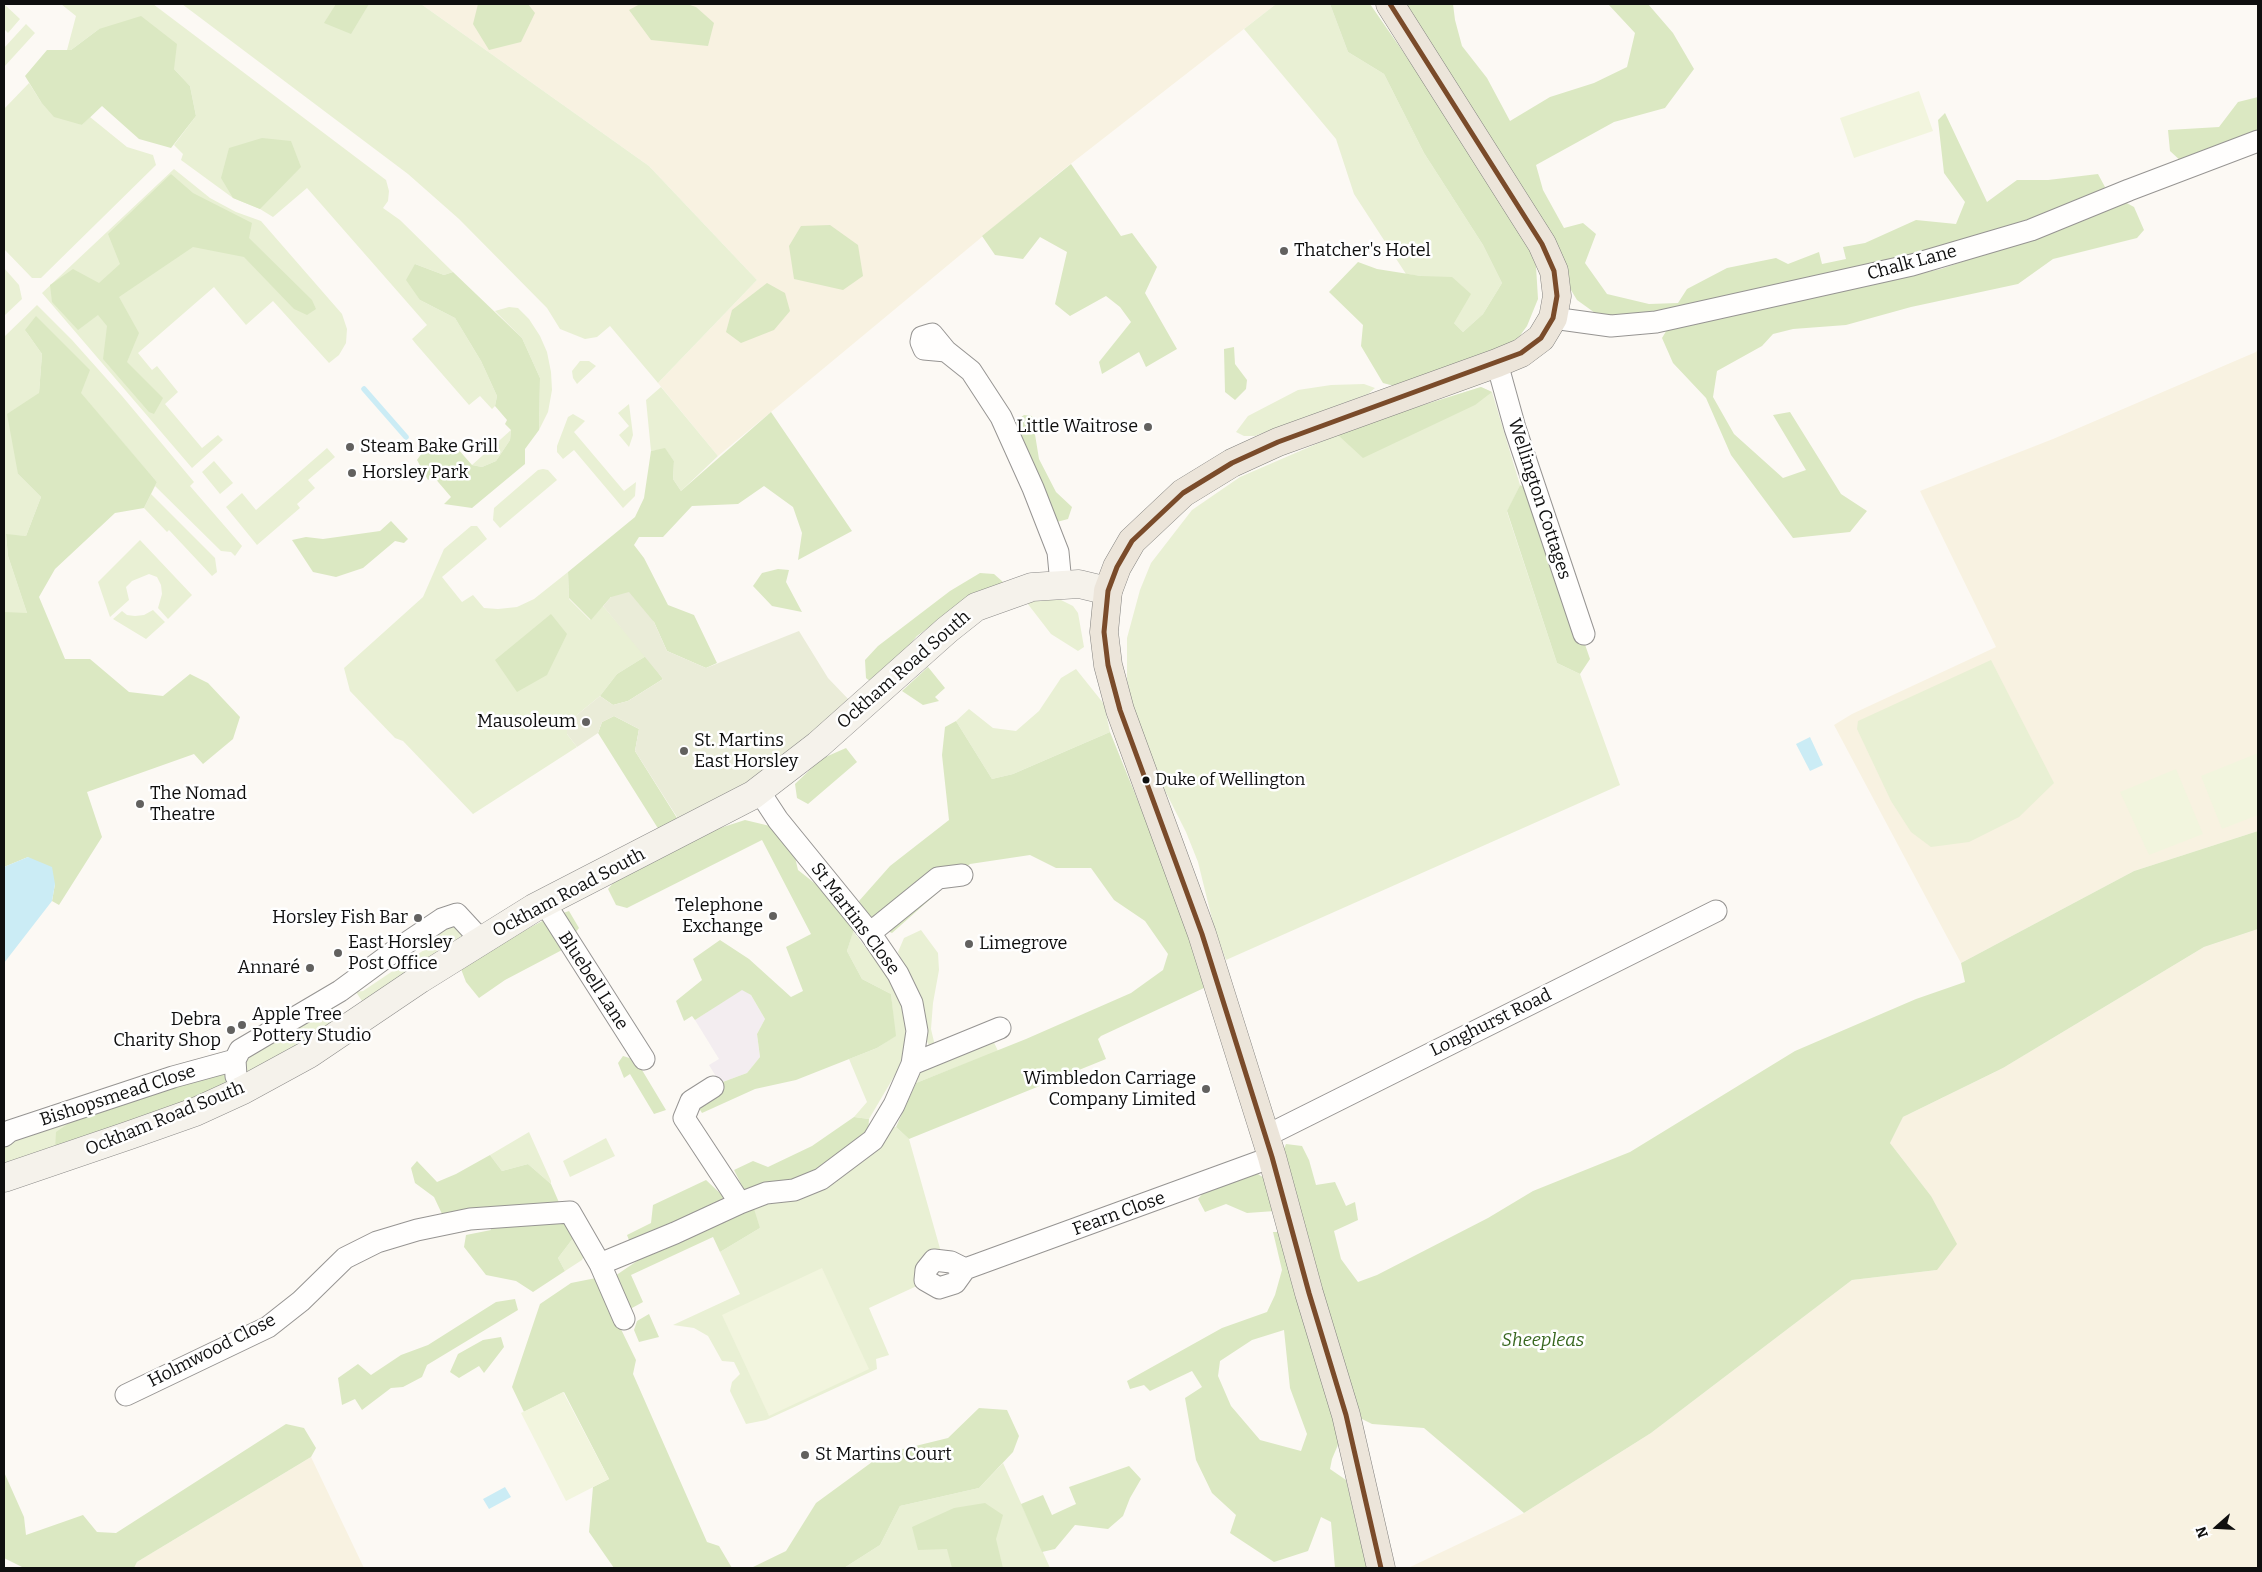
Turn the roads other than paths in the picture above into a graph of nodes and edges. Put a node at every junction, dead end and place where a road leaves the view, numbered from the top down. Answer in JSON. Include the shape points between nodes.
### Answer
{"nodes":[{"id":1,"x":1390,"y":4,"type":"edge"},
{"id":2,"x":2258,"y":142,"type":"edge"},
{"id":3,"x":1553,"y":318,"type":"junction"},
{"id":4,"x":946,"y":351,"type":"dead end"},
{"id":5,"x":1497,"y":363,"type":"junction"},
{"id":6,"x":1061,"y":584,"type":"junction"},
{"id":7,"x":1108,"y":591,"type":"junction"},
{"id":8,"x":1584,"y":634,"type":"dead end"},
{"id":9,"x":759,"y":791,"type":"junction"},
{"id":10,"x":962,"y":875,"type":"dead end"},
{"id":11,"x":544,"y":902,"type":"junction"},
{"id":12,"x":1716,"y":911,"type":"dead end"},
{"id":13,"x":870,"y":933,"type":"junction"},
{"id":14,"x":481,"y":940,"type":"junction"},
{"id":15,"x":1000,"y":1028,"type":"dead end"},
{"id":16,"x":644,"y":1059,"type":"dead end"},
{"id":17,"x":234,"y":1060,"type":"junction"},
{"id":18,"x":912,"y":1064,"type":"junction"},
{"id":19,"x":713,"y":1087,"type":"dead end"},
{"id":20,"x":243,"y":1090,"type":"junction"},
{"id":21,"x":4,"y":1136,"type":"edge"},
{"id":22,"x":1269,"y":1147,"type":"junction"},
{"id":23,"x":4,"y":1178,"type":"edge"},
{"id":24,"x":740,"y":1202,"type":"junction"},
{"id":25,"x":600,"y":1264,"type":"junction"},
{"id":26,"x":966,"y":1269,"type":"dead end"},
{"id":27,"x":624,"y":1319,"type":"dead end"},
{"id":28,"x":126,"y":1395,"type":"dead end"},
{"id":29,"x":1381,"y":1568,"type":"edge"}],
"edges":[{"from":1,"to":3,"type":"main road","via":[[1542,244],[1555,279],[1557,296]]},
{"from":2,"to":3,"type":"street","name":"Chalk Lane","via":[[2031,230],[1912,265],[1656,322],[1611,326]]},
{"from":3,"to":5,"type":"main road","via":[[1541,338],[1521,353]]},
{"from":4,"to":6,"type":"street","via":[[971,371],[1001,417],[1058,552]]},
{"from":5,"to":7,"type":"main road","via":[[1278,442],[1232,463],[1183,493],[1132,541],[1116,567]]},
{"from":5,"to":8,"type":"street","name":"Wellington Cottages","via":[[1517,437]]},
{"from":6,"to":7,"type":"main road","name":"Ockham Road South","via":[[1079,584]]},
{"from":6,"to":9,"type":"main road","name":"Ockham Road South","via":[[1032,587],[976,607],[818,745]]},
{"from":7,"to":22,"type":"main road","via":[[1104,632],[1108,665],[1120,710],[1202,934]]},
{"from":9,"to":11,"type":"main road","name":"Ockham Road South"},
{"from":9,"to":13,"type":"street","name":"St Martins Close","via":[[778,820]]},
{"from":10,"to":13,"type":"street","via":[[938,878]]},
{"from":11,"to":14,"type":"main road","name":"Ockham Road South"},
{"from":11,"to":16,"type":"street","name":"Bluebell Lane"},
{"from":12,"to":22,"type":"street","name":"Longhurst Road"},
{"from":13,"to":18,"type":"street","name":"St Martins Close","via":[[898,974],[912,1003],[917,1031]]},
{"from":14,"to":17,"type":"street","via":[[458,914],[442,920],[340,991],[240,1050]]},
{"from":14,"to":20,"type":"main road","name":"Ockham Road South","via":[[309,1054]]},
{"from":15,"to":18,"type":"street"},
{"from":17,"to":20,"type":"street","via":[[236,1076]]},
{"from":17,"to":21,"type":"street","name":"Bishopsmead Close","via":[[164,1080]]},
{"from":18,"to":24,"type":"street","name":"St Martins Close","via":[[894,1105],[873,1140],[821,1179],[794,1190],[766,1193]]},
{"from":19,"to":24,"type":"street","via":[[691,1101],[684,1118]]},
{"from":20,"to":23,"type":"main road","name":"Ockham Road South","via":[[195,1112]]},
{"from":22,"to":26,"type":"street","name":"Fearn Close"},
{"from":22,"to":29,"type":"main road","via":[[1346,1415]]},
{"from":24,"to":25,"type":"street","name":"St Martins Close"},
{"from":25,"to":27,"type":"street","name":"Holmwood Close"},
{"from":25,"to":28,"type":"street","name":"Holmwood Close","via":[[570,1212],[470,1219],[417,1230],[377,1242],[345,1258],[301,1301],[268,1327]]}]}
